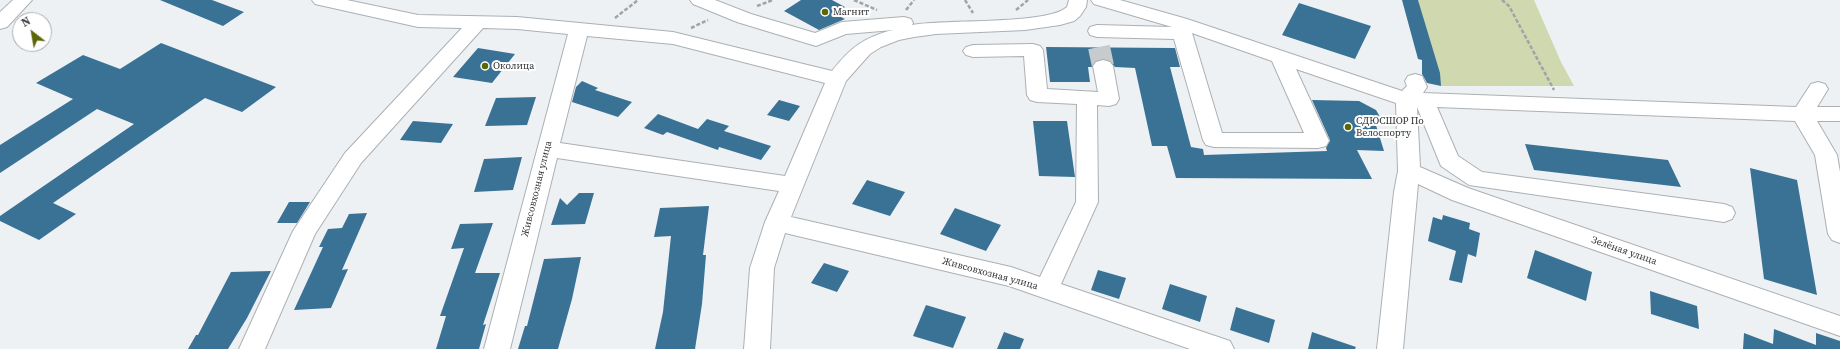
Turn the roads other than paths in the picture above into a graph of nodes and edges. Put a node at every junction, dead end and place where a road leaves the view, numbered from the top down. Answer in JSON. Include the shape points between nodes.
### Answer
{"nodes":[{"id":1,"x":23,"y":0,"type":"edge"},
{"id":2,"x":321,"y":0,"type":"edge"},
{"id":3,"x":699,"y":0,"type":"edge"},
{"id":4,"x":1100,"y":0,"type":"edge"},
{"id":5,"x":1075,"y":7,"type":"edge"},
{"id":6,"x":478,"y":22,"type":"junction"},
{"id":7,"x":0,"y":23,"type":"edge"},
{"id":8,"x":873,"y":26,"type":"junction"},
{"id":9,"x":1181,"y":28,"type":"junction"},
{"id":10,"x":579,"y":29,"type":"junction"},
{"id":11,"x":930,"y":30,"type":"junction"},
{"id":12,"x":1100,"y":48,"type":"junction"},
{"id":13,"x":862,"y":50,"type":"junction"},
{"id":14,"x":973,"y":51,"type":"dead end"},
{"id":15,"x":1281,"y":58,"type":"junction"},
{"id":16,"x":837,"y":79,"type":"junction"},
{"id":17,"x":1818,"y":90,"type":"dead end"},
{"id":18,"x":1415,"y":94,"type":"junction"},
{"id":19,"x":1087,"y":98,"type":"junction"},
{"id":20,"x":1802,"y":114,"type":"junction"},
{"id":21,"x":1840,"y":114,"type":"edge"},
{"id":22,"x":548,"y":149,"type":"junction"},
{"id":23,"x":1409,"y":171,"type":"junction"},
{"id":24,"x":792,"y":186,"type":"junction"},
{"id":25,"x":1724,"y":213,"type":"dead end"},
{"id":26,"x":777,"y":222,"type":"junction"},
{"id":27,"x":1840,"y":234,"type":"edge"},
{"id":28,"x":1047,"y":289,"type":"junction"},
{"id":29,"x":1840,"y":326,"type":"edge"},
{"id":30,"x":252,"y":349,"type":"edge"},
{"id":31,"x":497,"y":349,"type":"edge"},
{"id":32,"x":757,"y":349,"type":"edge"},
{"id":33,"x":1221,"y":349,"type":"edge"},
{"id":34,"x":1390,"y":349,"type":"edge"}],
"edges":[{"from":1,"to":7,"type":"street"},
{"from":2,"to":6,"type":"street","via":[[418,22]]},
{"from":3,"to":8,"type":"street","via":[[744,18],[816,40],[842,28]]},
{"from":4,"to":9,"type":"street"},
{"from":5,"to":11,"type":"street","via":[[1038,23]]},
{"from":5,"to":12,"type":"street"},
{"from":6,"to":10,"type":"street"},
{"from":6,"to":30,"type":"street","via":[[354,158],[305,231]]},
{"from":8,"to":11,"type":"street","via":[[913,23]]},
{"from":8,"to":13,"type":"street","via":[[862,34]]},
{"from":9,"to":12,"type":"street"},
{"from":9,"to":15,"type":"street"},
{"from":9,"to":15,"type":"street","via":[[1214,140],[1318,141]]},
{"from":10,"to":16,"type":"street","via":[[673,38]]},
{"from":10,"to":22,"type":"street","name":"Живсовхозная улица"},
{"from":11,"to":13,"type":"street","via":[[887,38]]},
{"from":12,"to":19,"type":"street","via":[[1109,99]]},
{"from":13,"to":16,"type":"street"},
{"from":14,"to":19,"type":"street","via":[[1033,50],[1037,95]]},
{"from":15,"to":18,"type":"street"},
{"from":16,"to":24,"type":"street"},
{"from":17,"to":20,"type":"street"},
{"from":18,"to":20,"type":"street","via":[[1563,106]]},
{"from":18,"to":23,"type":"street"},
{"from":18,"to":25,"type":"street","via":[[1449,161],[1477,179]]},
{"from":19,"to":28,"type":"street","via":[[1087,202]]},
{"from":20,"to":21,"type":"street"},
{"from":20,"to":27,"type":"street","via":[[1826,155]]},
{"from":22,"to":24,"type":"street"},
{"from":22,"to":31,"type":"street","name":"Живсовхозная улица"},
{"from":23,"to":29,"type":"street","name":"Зелёная улица","via":[[1460,194]]},
{"from":23,"to":34,"type":"street"},
{"from":24,"to":26,"type":"street"},
{"from":26,"to":28,"type":"street","name":"Живсовхозная улица","via":[[1011,277]]},
{"from":26,"to":32,"type":"street","via":[[762,268]]},
{"from":28,"to":33,"type":"street","name":"Живсовхозная улица"}]}
